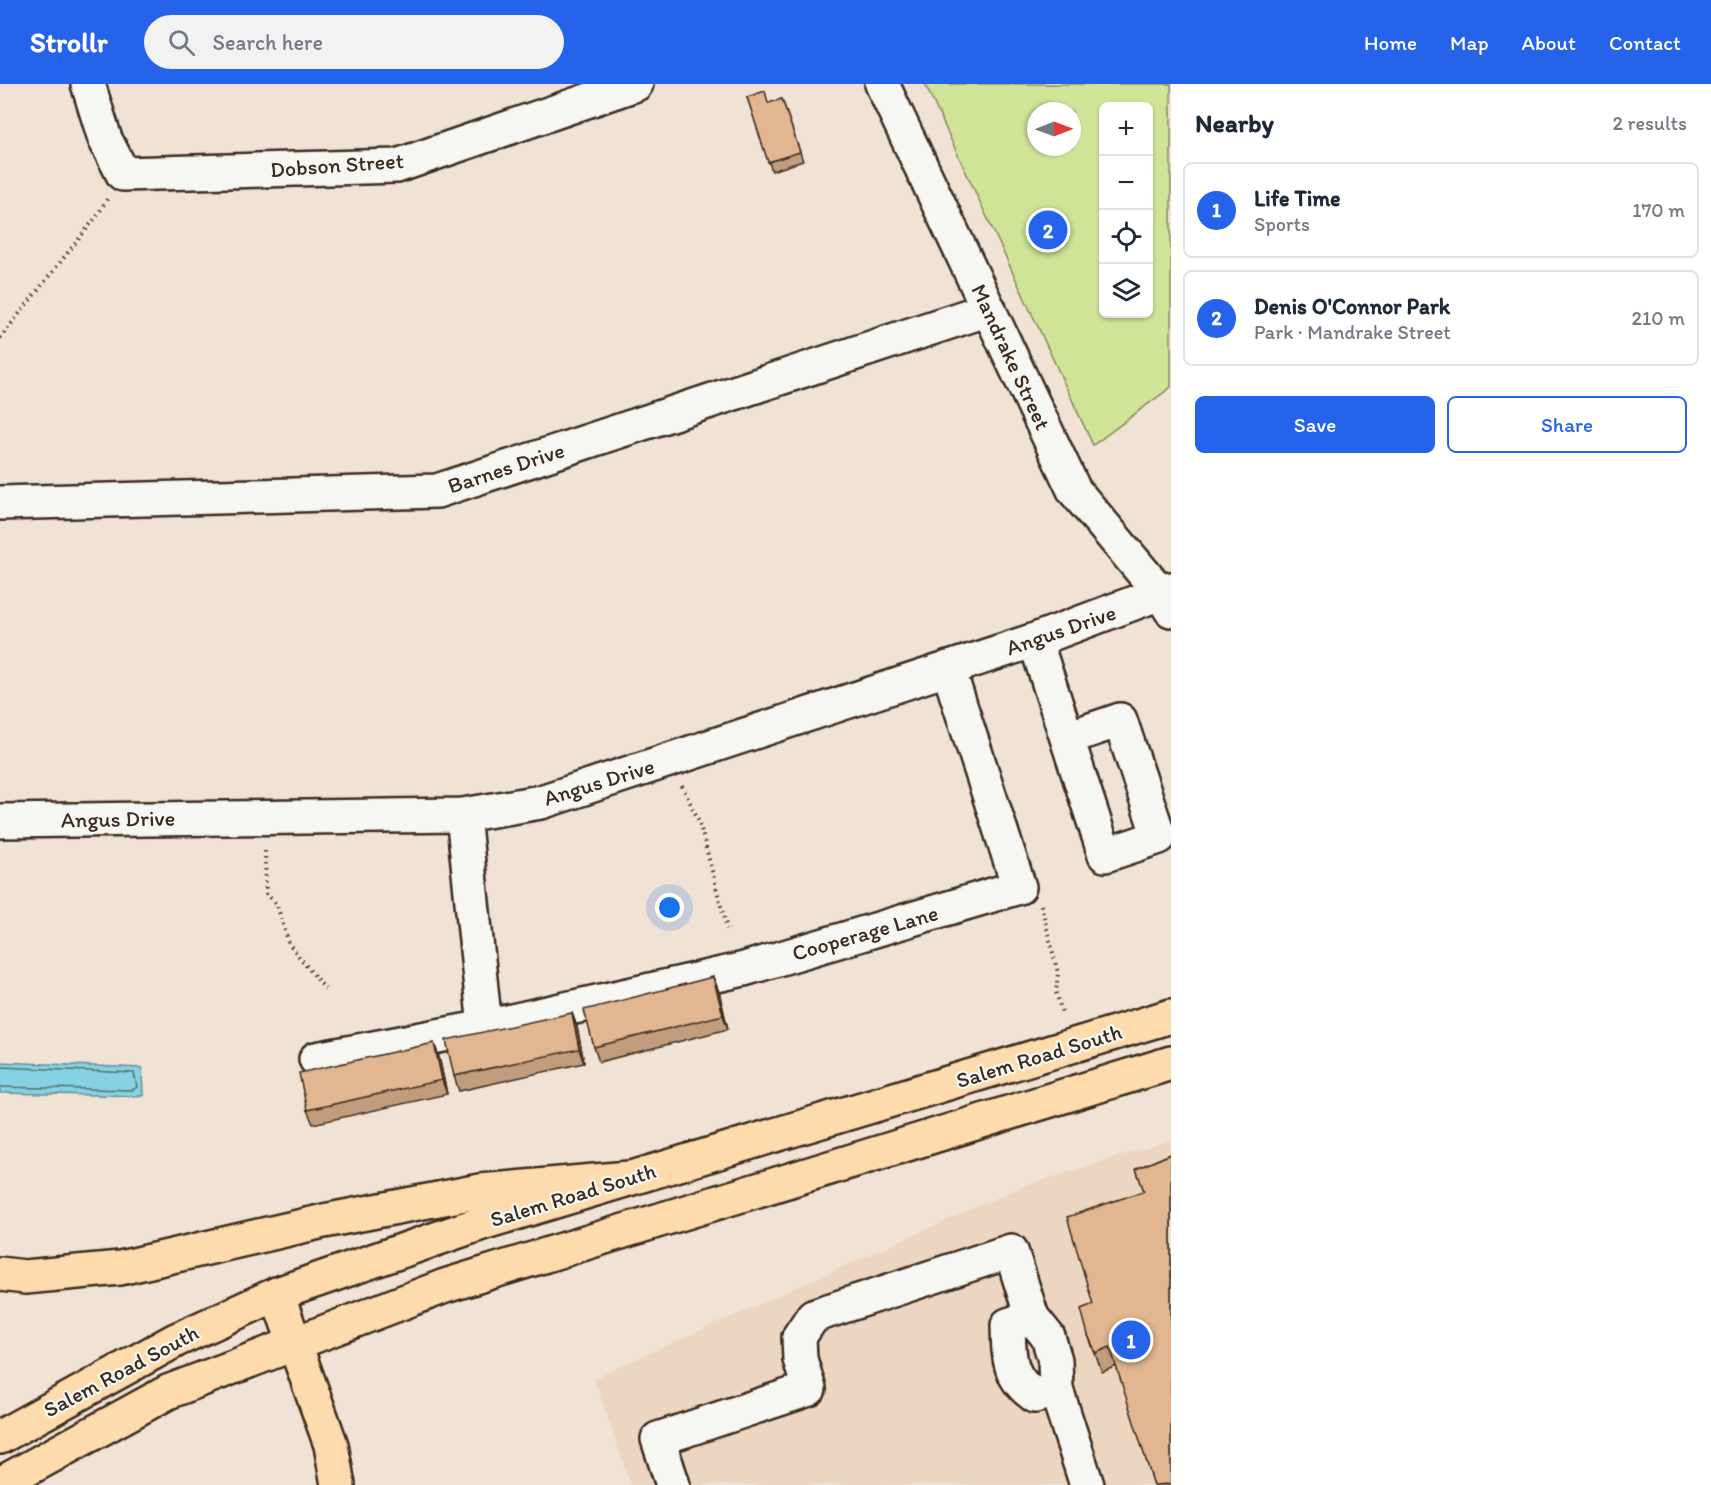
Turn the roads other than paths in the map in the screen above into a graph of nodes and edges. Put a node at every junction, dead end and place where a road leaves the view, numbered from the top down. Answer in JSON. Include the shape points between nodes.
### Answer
{"nodes":[{"id":1,"x":88,"y":84,"type":"edge"},
{"id":2,"x":636,"y":84,"type":"edge"},
{"id":3,"x":882,"y":84,"type":"edge"},
{"id":4,"x":989,"y":309,"type":"junction"},
{"id":5,"x":0,"y":503,"type":"edge"},
{"id":6,"x":1168,"y":598,"type":"edge"},
{"id":7,"x":1035,"y":640,"type":"junction"},
{"id":8,"x":948,"y":668,"type":"junction"},
{"id":9,"x":1067,"y":738,"type":"dead end"},
{"id":10,"x":463,"y":815,"type":"junction"},
{"id":11,"x":0,"y":821,"type":"edge"},
{"id":12,"x":1171,"y":1017,"type":"edge"},
{"id":13,"x":485,"y":1027,"type":"junction"},
{"id":14,"x":316,"y":1059,"type":"dead end"},
{"id":15,"x":1171,"y":1063,"type":"edge"},
{"id":16,"x":629,"y":1178,"type":"junction"},
{"id":17,"x":0,"y":1274,"type":"edge"},
{"id":18,"x":277,"y":1294,"type":"junction"},
{"id":19,"x":1032,"y":1317,"type":"junction"},
{"id":20,"x":296,"y":1342,"type":"junction"},
{"id":21,"x":1056,"y":1389,"type":"junction"},
{"id":22,"x":0,"y":1437,"type":"edge"},
{"id":23,"x":0,"y":1484,"type":"edge"},
{"id":24,"x":338,"y":1485,"type":"edge"},
{"id":25,"x":674,"y":1485,"type":"edge"},
{"id":26,"x":1087,"y":1485,"type":"edge"}],
"edges":[{"from":1,"to":2,"type":"street","name":"Dobson Street","via":[[105,139],[123,174],[397,166]]},
{"from":3,"to":4,"type":"street","name":"Mandrake Street"},
{"from":4,"to":5,"type":"street","name":"Barnes Drive","via":[[437,491]]},
{"from":4,"to":6,"type":"street","name":"Mandrake Street","via":[[1074,490]]},
{"from":6,"to":7,"type":"street","name":"Angus Drive"},
{"from":7,"to":8,"type":"street","name":"Angus Drive"},
{"from":7,"to":9,"type":"street"},
{"from":8,"to":10,"type":"street","name":"Angus Drive","via":[[541,802]]},
{"from":8,"to":13,"type":"street","name":"Cooperage Lane","via":[[1019,887],[744,969]]},
{"from":10,"to":11,"type":"street","name":"Angus Drive"},
{"from":10,"to":13,"type":"street"},
{"from":12,"to":16,"type":"main road","name":"Salem Road South"},
{"from":13,"to":14,"type":"street","name":"Cooperage Lane"},
{"from":15,"to":20,"type":"main road","name":"Salem Road South","via":[[445,1286]]},
{"from":16,"to":17,"type":"main road","via":[[480,1191],[324,1221],[120,1268],[25,1277]]},
{"from":16,"to":18,"type":"main road","name":"Salem Road South","via":[[482,1223]]},
{"from":18,"to":20,"type":"main road"},
{"from":18,"to":22,"type":"main road","name":"Salem Road South","via":[[176,1340]]},
{"from":19,"to":21,"type":"street","via":[[1048,1337],[1055,1360]]},
{"from":19,"to":21,"type":"street","via":[[1008,1324],[1013,1372],[1021,1386],[1035,1396]]},
{"from":19,"to":25,"type":"street","via":[[1011,1251],[813,1316],[799,1337],[800,1359],[809,1389],[658,1439]]},
{"from":20,"to":23,"type":"main road","name":"Salem Road South","via":[[168,1392]]},
{"from":20,"to":24,"type":"main road","via":[[331,1444]]},
{"from":21,"to":26,"type":"street"}]}
